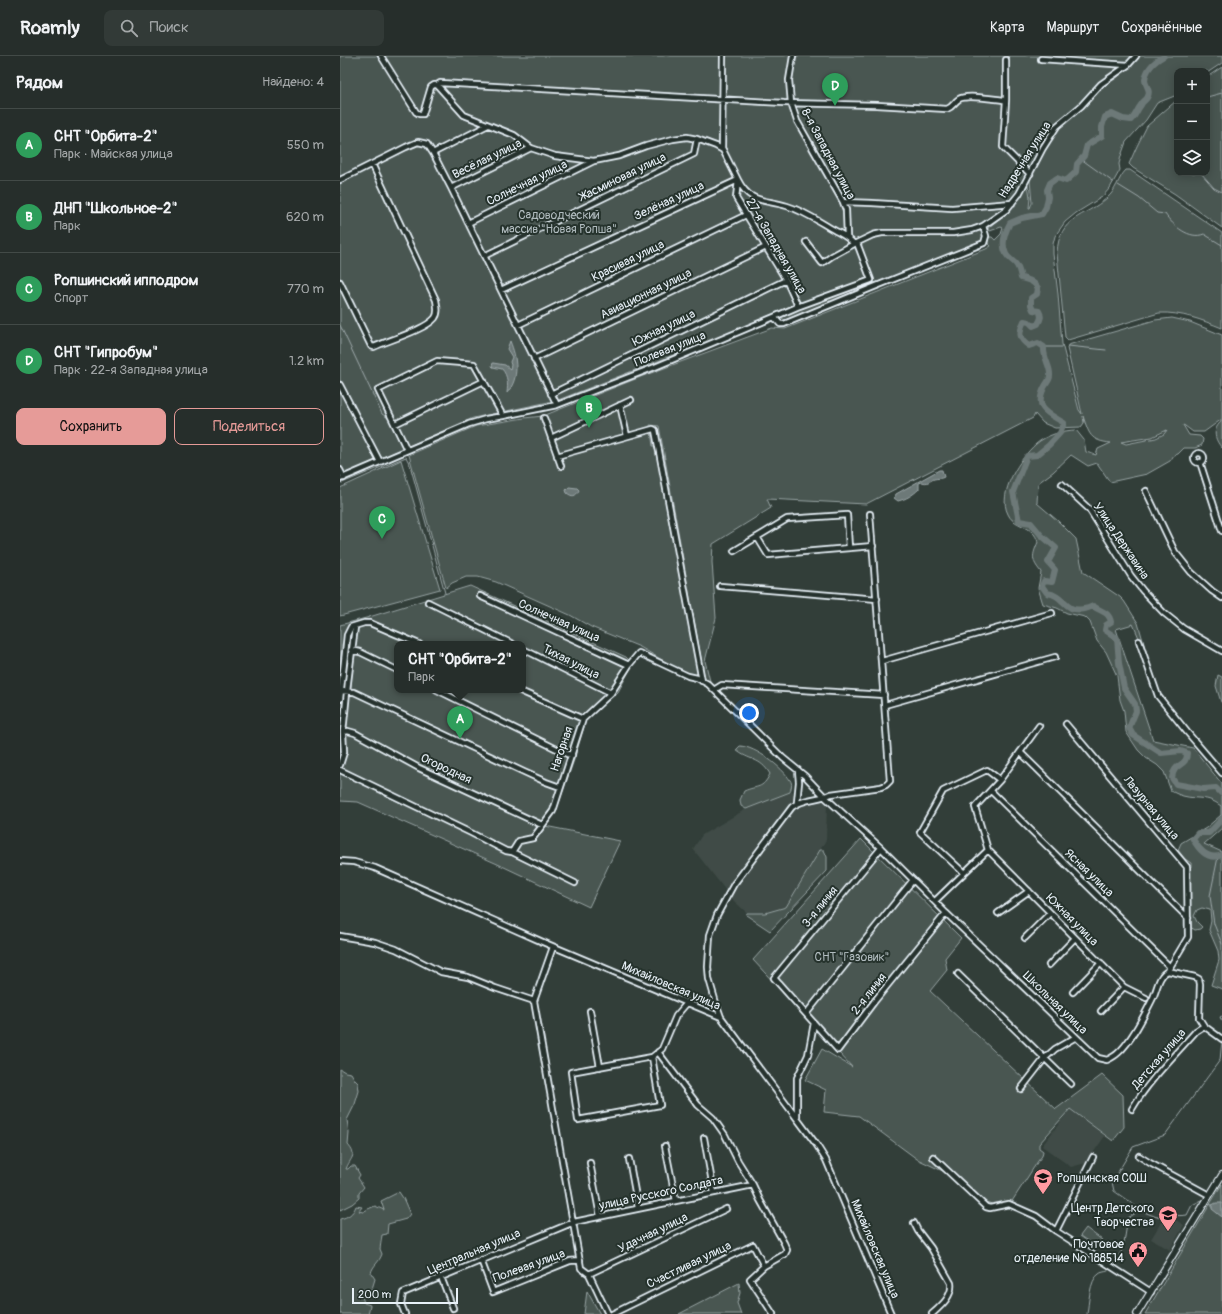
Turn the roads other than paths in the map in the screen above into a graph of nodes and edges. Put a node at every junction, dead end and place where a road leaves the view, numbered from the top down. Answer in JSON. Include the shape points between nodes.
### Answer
{"nodes":[{"id":1,"x":381,"y":56,"type":"edge"},
{"id":2,"x":723,"y":56,"type":"edge"},
{"id":3,"x":792,"y":56,"type":"edge"},
{"id":4,"x":1136,"y":56,"type":"edge"},
{"id":5,"x":1041,"y":59,"type":"dead end"},
{"id":6,"x":1006,"y":60,"type":"dead end"},
{"id":7,"x":1128,"y":65,"type":"junction"},
{"id":8,"x":437,"y":85,"type":"junction"},
{"id":9,"x":722,"y":100,"type":"junction"},
{"id":10,"x":1006,"y":100,"type":"junction"},
{"id":11,"x":791,"y":103,"type":"junction"},
{"id":12,"x":488,"y":125,"type":"junction"},
{"id":13,"x":697,"y":140,"type":"junction"},
{"id":14,"x":532,"y":148,"type":"junction"},
{"id":15,"x":723,"y":150,"type":"junction"},
{"id":16,"x":433,"y":153,"type":"junction"},
{"id":17,"x":594,"y":161,"type":"junction"},
{"id":18,"x":372,"y":164,"type":"junction"},
{"id":19,"x":1030,"y":174,"type":"junction"},
{"id":20,"x":340,"y":180,"type":"edge"},
{"id":21,"x":738,"y":180,"type":"junction"},
{"id":22,"x":451,"y":188,"type":"junction"},
{"id":23,"x":842,"y":202,"type":"junction"},
{"id":24,"x":1012,"y":203,"type":"junction"},
{"id":25,"x":746,"y":215,"type":"junction"},
{"id":26,"x":468,"y":223,"type":"junction"},
{"id":27,"x":983,"y":226,"type":"junction"},
{"id":28,"x":847,"y":237,"type":"junction"},
{"id":29,"x":806,"y":242,"type":"dead end"},
{"id":30,"x":855,"y":243,"type":"junction"},
{"id":31,"x":766,"y":247,"type":"junction"},
{"id":32,"x":484,"y":256,"type":"junction"},
{"id":33,"x":786,"y":280,"type":"junction"},
{"id":34,"x":340,"y":282,"type":"edge"},
{"id":35,"x":501,"y":290,"type":"junction"},
{"id":36,"x":797,"y":307,"type":"junction"},
{"id":37,"x":774,"y":317,"type":"junction"},
{"id":38,"x":518,"y":325,"type":"junction"},
{"id":39,"x":534,"y":359,"type":"junction"},
{"id":40,"x":484,"y":381,"type":"junction"},
{"id":41,"x":340,"y":385,"type":"edge"},
{"id":42,"x":551,"y":394,"type":"junction"},
{"id":43,"x":631,"y":400,"type":"dead end"},
{"id":44,"x":557,"y":405,"type":"junction"},
{"id":45,"x":620,"y":405,"type":"junction"},
{"id":46,"x":503,"y":416,"type":"junction"},
{"id":47,"x":544,"y":418,"type":"dead end"},
{"id":48,"x":395,"y":424,"type":"junction"},
{"id":49,"x":627,"y":436,"type":"junction"},
{"id":50,"x":551,"y":438,"type":"junction"},
{"id":51,"x":407,"y":450,"type":"junction"},
{"id":52,"x":557,"y":456,"type":"junction"},
{"id":53,"x":380,"y":462,"type":"junction"},
{"id":54,"x":1200,"y":462,"type":"dead end"},
{"id":55,"x":561,"y":466,"type":"dead end"},
{"id":56,"x":340,"y":470,"type":"edge"},
{"id":57,"x":342,"y":478,"type":"edge"},
{"id":58,"x":1062,"y":484,"type":"dead end"},
{"id":59,"x":1146,"y":491,"type":"dead end"},
{"id":60,"x":870,"y":514,"type":"dead end"},
{"id":61,"x":1222,"y":531,"type":"edge"},
{"id":62,"x":757,"y":537,"type":"junction"},
{"id":63,"x":874,"y":546,"type":"junction"},
{"id":64,"x":849,"y":548,"type":"junction"},
{"id":65,"x":734,"y":551,"type":"dead end"},
{"id":66,"x":720,"y":586,"type":"dead end"},
{"id":67,"x":480,"y":596,"type":"dead end"},
{"id":68,"x":1222,"y":598,"type":"edge"},
{"id":69,"x":877,"y":599,"type":"junction"},
{"id":70,"x":428,"y":602,"type":"dead end"},
{"id":71,"x":1052,"y":613,"type":"dead end"},
{"id":72,"x":355,"y":626,"type":"junction"},
{"id":73,"x":412,"y":641,"type":"edge"},
{"id":74,"x":507,"y":641,"type":"edge"},
{"id":75,"x":1139,"y":641,"type":"dead end"},
{"id":76,"x":351,"y":650,"type":"junction"},
{"id":77,"x":526,"y":650,"type":"edge"},
{"id":78,"x":1222,"y":651,"type":"edge"},
{"id":79,"x":639,"y":654,"type":"joint"},
{"id":80,"x":1055,"y":657,"type":"dead end"},
{"id":81,"x":882,"y":661,"type":"junction"},
{"id":82,"x":629,"y":665,"type":"junction"},
{"id":83,"x":394,"y":669,"type":"edge"},
{"id":84,"x":702,"y":681,"type":"junction"},
{"id":85,"x":340,"y":690,"type":"edge"},
{"id":86,"x":714,"y":690,"type":"junction"},
{"id":87,"x":348,"y":691,"type":"junction"},
{"id":88,"x":442,"y":693,"type":"edge"},
{"id":89,"x":525,"y":693,"type":"edge"},
{"id":90,"x":611,"y":693,"type":"junction"},
{"id":91,"x":884,"y":694,"type":"junction"},
{"id":92,"x":340,"y":699,"type":"edge"},
{"id":93,"x":885,"y":705,"type":"junction"},
{"id":94,"x":583,"y":719,"type":"junction"},
{"id":95,"x":1066,"y":724,"type":"dead end"},
{"id":96,"x":1039,"y":726,"type":"dead end"},
{"id":97,"x":343,"y":732,"type":"junction"},
{"id":98,"x":1020,"y":752,"type":"junction"},
{"id":99,"x":572,"y":755,"type":"junction"},
{"id":100,"x":340,"y":765,"type":"edge"},
{"id":101,"x":340,"y":770,"type":"edge"},
{"id":102,"x":798,"y":770,"type":"junction"},
{"id":103,"x":1222,"y":773,"type":"edge"},
{"id":104,"x":1000,"y":780,"type":"junction"},
{"id":105,"x":560,"y":787,"type":"junction"},
{"id":106,"x":991,"y":791,"type":"junction"},
{"id":107,"x":825,"y":797,"type":"junction"},
{"id":108,"x":797,"y":802,"type":"junction"},
{"id":109,"x":542,"y":825,"type":"junction"},
{"id":110,"x":881,"y":848,"type":"junction"},
{"id":111,"x":988,"y":850,"type":"junction"},
{"id":112,"x":512,"y":852,"type":"junction"},
{"id":113,"x":340,"y":861,"type":"edge"},
{"id":114,"x":964,"y":873,"type":"junction"},
{"id":115,"x":913,"y":880,"type":"junction"},
{"id":116,"x":575,"y":883,"type":"dead end"},
{"id":117,"x":1028,"y":891,"type":"junction"},
{"id":118,"x":935,"y":901,"type":"junction"},
{"id":119,"x":1050,"y":912,"type":"junction"},
{"id":120,"x":946,"y":913,"type":"junction"},
{"id":121,"x":998,"y":913,"type":"dead end"},
{"id":122,"x":1188,"y":917,"type":"junction"},
{"id":123,"x":340,"y":936,"type":"edge"},
{"id":124,"x":1025,"y":938,"type":"dead end"},
{"id":125,"x":1075,"y":938,"type":"junction"},
{"id":126,"x":553,"y":947,"type":"junction"},
{"id":127,"x":1101,"y":963,"type":"junction"},
{"id":128,"x":1049,"y":965,"type":"dead end"},
{"id":129,"x":1169,"y":969,"type":"junction"},
{"id":130,"x":958,"y":974,"type":"dead end"},
{"id":131,"x":1124,"y":987,"type":"junction"},
{"id":132,"x":1073,"y":992,"type":"dead end"},
{"id":133,"x":1146,"y":998,"type":"dead end"},
{"id":134,"x":534,"y":1000,"type":"junction"},
{"id":135,"x":687,"y":1003,"type":"junction"},
{"id":136,"x":1101,"y":1011,"type":"dead end"},
{"id":137,"x":590,"y":1012,"type":"dead end"},
{"id":138,"x":806,"y":1014,"type":"junction"},
{"id":139,"x":721,"y":1017,"type":"junction"},
{"id":140,"x":814,"y":1023,"type":"junction"},
{"id":141,"x":1204,"y":1026,"type":"junction"},
{"id":142,"x":1076,"y":1037,"type":"junction"},
{"id":143,"x":1222,"y":1039,"type":"edge"},
{"id":144,"x":658,"y":1052,"type":"junction"},
{"id":145,"x":652,"y":1058,"type":"junction"},
{"id":146,"x":1045,"y":1058,"type":"junction"},
{"id":147,"x":600,"y":1067,"type":"junction"},
{"id":148,"x":1071,"y":1084,"type":"dead end"},
{"id":149,"x":1021,"y":1089,"type":"dead end"},
{"id":150,"x":1132,"y":1109,"type":"dead end"},
{"id":151,"x":797,"y":1119,"type":"junction"},
{"id":152,"x":704,"y":1138,"type":"dead end"},
{"id":153,"x":665,"y":1146,"type":"dead end"},
{"id":154,"x":1139,"y":1156,"type":"dead end"},
{"id":155,"x":933,"y":1157,"type":"dead end"},
{"id":156,"x":1093,"y":1157,"type":"dead end"},
{"id":157,"x":629,"y":1159,"type":"dead end"},
{"id":158,"x":590,"y":1163,"type":"dead end"},
{"id":159,"x":1222,"y":1175,"type":"edge"},
{"id":160,"x":753,"y":1185,"type":"junction"},
{"id":161,"x":714,"y":1193,"type":"junction"},
{"id":162,"x":1209,"y":1195,"type":"junction"},
{"id":163,"x":676,"y":1201,"type":"junction"},
{"id":164,"x":638,"y":1208,"type":"junction"},
{"id":165,"x":726,"y":1209,"type":"dead end"},
{"id":166,"x":600,"y":1216,"type":"junction"},
{"id":167,"x":574,"y":1222,"type":"junction"},
{"id":168,"x":914,"y":1223,"type":"dead end"},
{"id":169,"x":1056,"y":1231,"type":"junction"},
{"id":170,"x":481,"y":1260,"type":"junction"},
{"id":171,"x":580,"y":1260,"type":"junction"},
{"id":172,"x":764,"y":1266,"type":"junction"},
{"id":173,"x":589,"y":1274,"type":"junction"},
{"id":174,"x":441,"y":1277,"type":"junction"},
{"id":175,"x":1151,"y":1292,"type":"junction"},
{"id":176,"x":453,"y":1308,"type":"dead end"},
{"id":177,"x":405,"y":1314,"type":"edge"},
{"id":178,"x":608,"y":1314,"type":"edge"},
{"id":179,"x":612,"y":1314,"type":"edge"},
{"id":180,"x":773,"y":1314,"type":"edge"},
{"id":181,"x":891,"y":1314,"type":"edge"},
{"id":182,"x":932,"y":1314,"type":"edge"},
{"id":183,"x":1137,"y":1314,"type":"edge"}],
"edges":[{"from":1,"to":8,"type":"street","via":[[419,114],[423,114],[431,87]]},
{"from":2,"to":9,"type":"street"},
{"from":3,"to":11,"type":"street","name":"8-я Западная улица","via":[[789,80]]},
{"from":4,"to":7,"type":"street","name":"Надречная улица"},
{"from":5,"to":7,"type":"street"},
{"from":6,"to":10,"type":"street"},
{"from":7,"to":19,"type":"street","name":"Надречная улица","via":[[1101,84],[1081,106],[1057,126]]},
{"from":8,"to":9,"type":"street","via":[[479,85]]},
{"from":8,"to":12,"type":"street","via":[[464,115]]},
{"from":9,"to":11,"type":"street"},
{"from":9,"to":15,"type":"street"},
{"from":10,"to":11,"type":"street","via":[[966,97],[959,99],[947,109]]},
{"from":10,"to":19,"type":"street","via":[[1002,147]]},
{"from":11,"to":23,"type":"street","name":"8-я Западная улица","via":[[797,121]]},
{"from":12,"to":14,"type":"street","via":[[514,135]]},
{"from":12,"to":16,"type":"street"},
{"from":13,"to":15,"type":"street"},
{"from":13,"to":17,"type":"street","via":[[687,137],[672,139],[620,156]]},
{"from":13,"to":32,"type":"street","name":"Жасминовая улица","via":[[694,154]]},
{"from":14,"to":17,"type":"street","via":[[555,156]]},
{"from":14,"to":22,"type":"street","name":"Весёлая улица"},
{"from":15,"to":21,"type":"street","name":"27-я Западная улица"},
{"from":16,"to":18,"type":"street","via":[[427,144],[418,142]]},
{"from":16,"to":22,"type":"street"},
{"from":17,"to":26,"type":"street","name":"Солнечная улица"},
{"from":18,"to":20,"type":"street"},
{"from":18,"to":34,"type":"street","via":[[436,300],[436,317],[424,326],[371,346]]},
{"from":19,"to":24,"type":"street","name":"Надречная улица"},
{"from":21,"to":25,"type":"street","name":"27-я Западная улица","via":[[736,198]]},
{"from":21,"to":28,"type":"street","via":[[742,189],[756,199],[802,212]]},
{"from":21,"to":35,"type":"street","name":"Зелёная улица"},
{"from":22,"to":26,"type":"street"},
{"from":23,"to":24,"type":"street","via":[[952,208]]},
{"from":23,"to":28,"type":"street","name":"8-я Западная улица","via":[[846,210]]},
{"from":24,"to":27,"type":"street","name":"Надречная улица"},
{"from":25,"to":31,"type":"street","name":"27-я Западная улица"},
{"from":25,"to":38,"type":"street","name":"Красивая улица"},
{"from":26,"to":32,"type":"street"},
{"from":27,"to":30,"type":"street","name":"Надречная улица","via":[[953,233],[882,233]]},
{"from":27,"to":37,"type":"street","via":[[986,236],[984,243],[784,324],[780,324]]},
{"from":28,"to":30,"type":"street"},
{"from":29,"to":30,"type":"street","name":"Надречная улица","via":[[822,264]]},
{"from":30,"to":36,"type":"street","via":[[871,280]]},
{"from":31,"to":33,"type":"street","name":"27-я Западная улица"},
{"from":31,"to":39,"type":"street","name":"Авиационная улица"},
{"from":32,"to":35,"type":"street"},
{"from":33,"to":36,"type":"street","name":"27-я Западная улица"},
{"from":33,"to":42,"type":"street","name":"Южная улица"},
{"from":35,"to":38,"type":"street"},
{"from":36,"to":37,"type":"street","name":"27-я Западная улица"},
{"from":37,"to":44,"type":"street","name":"Полевая улица"},
{"from":38,"to":39,"type":"street"},
{"from":39,"to":42,"type":"street"},
{"from":40,"to":46,"type":"street"},
{"from":40,"to":48,"type":"street"},
{"from":40,"to":48,"type":"street","via":[[474,364],[437,361],[378,390]]},
{"from":41,"to":53,"type":"street"},
{"from":42,"to":44,"type":"street"},
{"from":43,"to":45,"type":"street"},
{"from":44,"to":46,"type":"street","name":"Полевая улица"},
{"from":45,"to":49,"type":"street"},
{"from":45,"to":50,"type":"street"},
{"from":46,"to":51,"type":"street","name":"Полевая улица","via":[[469,424]]},
{"from":47,"to":50,"type":"street"},
{"from":48,"to":51,"type":"street"},
{"from":49,"to":52,"type":"street"},
{"from":49,"to":84,"type":"street","via":[[656,430]]},
{"from":50,"to":52,"type":"street"},
{"from":51,"to":53,"type":"street","name":"Полевая улица"},
{"from":52,"to":55,"type":"street"},
{"from":53,"to":57,"type":"street","name":"Полевая улица"},
{"from":54,"to":61,"type":"street"},
{"from":56,"to":57,"type":"street"},
{"from":58,"to":78,"type":"street","name":"Улица Державина","via":[[1089,509],[1131,576],[1159,608],[1184,629]]},
{"from":59,"to":68,"type":"street","via":[[1175,552],[1206,586]]},
{"from":60,"to":63,"type":"street"},
{"from":62,"to":64,"type":"street","via":[[768,554]]},
{"from":62,"to":64,"type":"street","via":[[787,519],[847,515]]},
{"from":62,"to":65,"type":"street"},
{"from":63,"to":64,"type":"street"},
{"from":63,"to":69,"type":"street"},
{"from":66,"to":69,"type":"street"},
{"from":67,"to":82,"type":"street","name":"Солнечная улица"},
{"from":69,"to":81,"type":"street"},
{"from":70,"to":74,"type":"street"},
{"from":71,"to":81,"type":"street"},
{"from":72,"to":73,"type":"street","via":[[370,623]]},
{"from":72,"to":76,"type":"street"},
{"from":72,"to":85,"type":"street","via":[[351,627],[347,634]]},
{"from":75,"to":103,"type":"street","via":[[1158,696]]},
{"from":76,"to":83,"type":"street"},
{"from":76,"to":87,"type":"street"},
{"from":77,"to":90,"type":"street","name":"Тихая улица"},
{"from":79,"to":82,"type":"street","name":"Нагорная"},
{"from":79,"to":84,"type":"street","name":"Школьная улица"},
{"from":80,"to":93,"type":"street"},
{"from":81,"to":91,"type":"street"},
{"from":82,"to":90,"type":"street","name":"Нагорная"},
{"from":84,"to":86,"type":"street","name":"Школьная улица"},
{"from":85,"to":87,"type":"street"},
{"from":85,"to":92,"type":"street"},
{"from":86,"to":91,"type":"street","via":[[722,686]]},
{"from":86,"to":102,"type":"street","name":"Школьная улица"},
{"from":87,"to":97,"type":"street"},
{"from":87,"to":105,"type":"street"},
{"from":88,"to":99,"type":"street"},
{"from":89,"to":94,"type":"street"},
{"from":90,"to":94,"type":"street","name":"Нагорная"},
{"from":91,"to":93,"type":"street"},
{"from":93,"to":107,"type":"street","via":[[890,781],[881,787]]},
{"from":94,"to":99,"type":"street","name":"Нагорная"},
{"from":95,"to":122,"type":"street","name":"Лазурная улица","via":[[1187,867]]},
{"from":96,"to":98,"type":"street"},
{"from":97,"to":100,"type":"street","via":[[344,752]]},
{"from":97,"to":109,"type":"street","name":"Огородная","via":[[355,733],[419,768]]},
{"from":98,"to":104,"type":"street"},
{"from":98,"to":122,"type":"street"},
{"from":99,"to":105,"type":"street","name":"Нагорная"},
{"from":101,"to":112,"type":"street"},
{"from":102,"to":107,"type":"street","name":"Школьная улица"},
{"from":102,"to":108,"type":"street"},
{"from":104,"to":106,"type":"street"},
{"from":104,"to":114,"type":"street","via":[[987,770],[943,791],[920,832]]},
{"from":105,"to":109,"type":"street","name":"Нагорная","via":[[553,810]]},
{"from":106,"to":111,"type":"street","via":[[975,807]]},
{"from":106,"to":129,"type":"street","name":"Ясная улица"},
{"from":107,"to":108,"type":"street"},
{"from":107,"to":110,"type":"street","name":"Школьная улица"},
{"from":108,"to":139,"type":"street","via":[[734,884],[717,915],[710,935],[708,967],[709,979]]},
{"from":109,"to":112,"type":"street","name":"Нагорная","via":[[533,838],[519,842]]},
{"from":110,"to":115,"type":"street","name":"Школьная улица"},
{"from":110,"to":138,"type":"street","name":"3-я линия","via":[[774,978]]},
{"from":111,"to":114,"type":"street"},
{"from":111,"to":117,"type":"street","name":"Южная улица"},
{"from":112,"to":116,"type":"street"},
{"from":113,"to":126,"type":"street","name":"Михайловская улица","via":[[375,868]]},
{"from":114,"to":118,"type":"street"},
{"from":115,"to":118,"type":"street","name":"Школьная улица"},
{"from":115,"to":138,"type":"street"},
{"from":117,"to":119,"type":"street","name":"Южная улица"},
{"from":117,"to":121,"type":"street"},
{"from":118,"to":120,"type":"street","name":"Школьная улица"},
{"from":119,"to":124,"type":"street"},
{"from":119,"to":125,"type":"street","name":"Южная улица"},
{"from":120,"to":140,"type":"street","name":"2-я линия","via":[[838,1050]]},
{"from":120,"to":142,"type":"street","name":"Школьная улица"},
{"from":122,"to":129,"type":"street","name":"Лазурная улица","via":[[1188,937]]},
{"from":123,"to":134,"type":"street","via":[[375,942],[396,949],[441,972],[468,977]]},
{"from":125,"to":127,"type":"street","name":"Южная улица"},
{"from":125,"to":128,"type":"street"},
{"from":126,"to":134,"type":"street"},
{"from":126,"to":135,"type":"street","name":"Михайловская улица"},
{"from":127,"to":131,"type":"street","name":"Южная улица"},
{"from":127,"to":132,"type":"street"},
{"from":129,"to":141,"type":"street","via":[[1199,979],[1199,1018]]},
{"from":129,"to":142,"type":"street","name":"Школьная улица","via":[[1164,972],[1153,999],[1134,1033],[1118,1053],[1107,1060],[1098,1058]]},
{"from":130,"to":146,"type":"street"},
{"from":131,"to":133,"type":"street","name":"Южная улица"},
{"from":131,"to":136,"type":"street"},
{"from":134,"to":167,"type":"street"},
{"from":135,"to":139,"type":"street","name":"Михайловская улица"},
{"from":135,"to":144,"type":"street","via":[[676,1016],[662,1049]]},
{"from":137,"to":147,"type":"street"},
{"from":138,"to":140,"type":"street"},
{"from":139,"to":151,"type":"street","name":"Михайловская улица"},
{"from":140,"to":151,"type":"street","via":[[808,1055],[797,1078]]},
{"from":141,"to":143,"type":"street"},
{"from":141,"to":150,"type":"street","name":"Детская улица","via":[[1196,1031],[1152,1081]]},
{"from":142,"to":146,"type":"street"},
{"from":144,"to":145,"type":"street"},
{"from":144,"to":160,"type":"street","via":[[698,1105],[713,1118],[726,1135]]},
{"from":145,"to":147,"type":"street"},
{"from":145,"to":147,"type":"street","via":[[660,1105],[578,1120],[571,1072]]},
{"from":146,"to":148,"type":"street"},
{"from":146,"to":149,"type":"street"},
{"from":151,"to":181,"type":"street","name":"Михайловская улица","via":[[826,1160]]},
{"from":152,"to":161,"type":"street"},
{"from":153,"to":163,"type":"street"},
{"from":154,"to":162,"type":"street"},
{"from":155,"to":169,"type":"street","via":[[986,1207],[1009,1204],[1015,1206],[1036,1216]]},
{"from":156,"to":169,"type":"street"},
{"from":157,"to":164,"type":"street"},
{"from":158,"to":166,"type":"street"},
{"from":159,"to":162,"type":"main road"},
{"from":160,"to":161,"type":"street","name":"улица Русского Солдата"},
{"from":160,"to":172,"type":"street","via":[[787,1250],[785,1254]]},
{"from":161,"to":163,"type":"street","name":"улица Русского Солдата"},
{"from":162,"to":175,"type":"main road"},
{"from":163,"to":164,"type":"street","name":"улица Русского Солдата"},
{"from":164,"to":166,"type":"street","name":"улица Русского Солдата"},
{"from":165,"to":173,"type":"street","name":"Удачная улица"},
{"from":166,"to":167,"type":"street","name":"улица Русского Солдата"},
{"from":167,"to":170,"type":"street","name":"Центральная улица"},
{"from":167,"to":171,"type":"street"},
{"from":168,"to":182,"type":"street","via":[[952,1287],[944,1303]]},
{"from":169,"to":175,"type":"street"},
{"from":170,"to":171,"type":"street","name":"Полевая улица","via":[[493,1292],[570,1261]]},
{"from":170,"to":174,"type":"street","name":"Центральная улица"},
{"from":171,"to":173,"type":"street","via":[[581,1268]]},
{"from":172,"to":179,"type":"street","name":"Счастливая улица","via":[[753,1245]]},
{"from":172,"to":180,"type":"street","via":[[750,1279]]},
{"from":173,"to":178,"type":"street"},
{"from":174,"to":176,"type":"street"},
{"from":174,"to":177,"type":"street","name":"Центральная улица","via":[[403,1293],[401,1304]]},
{"from":175,"to":183,"type":"main road"}]}
